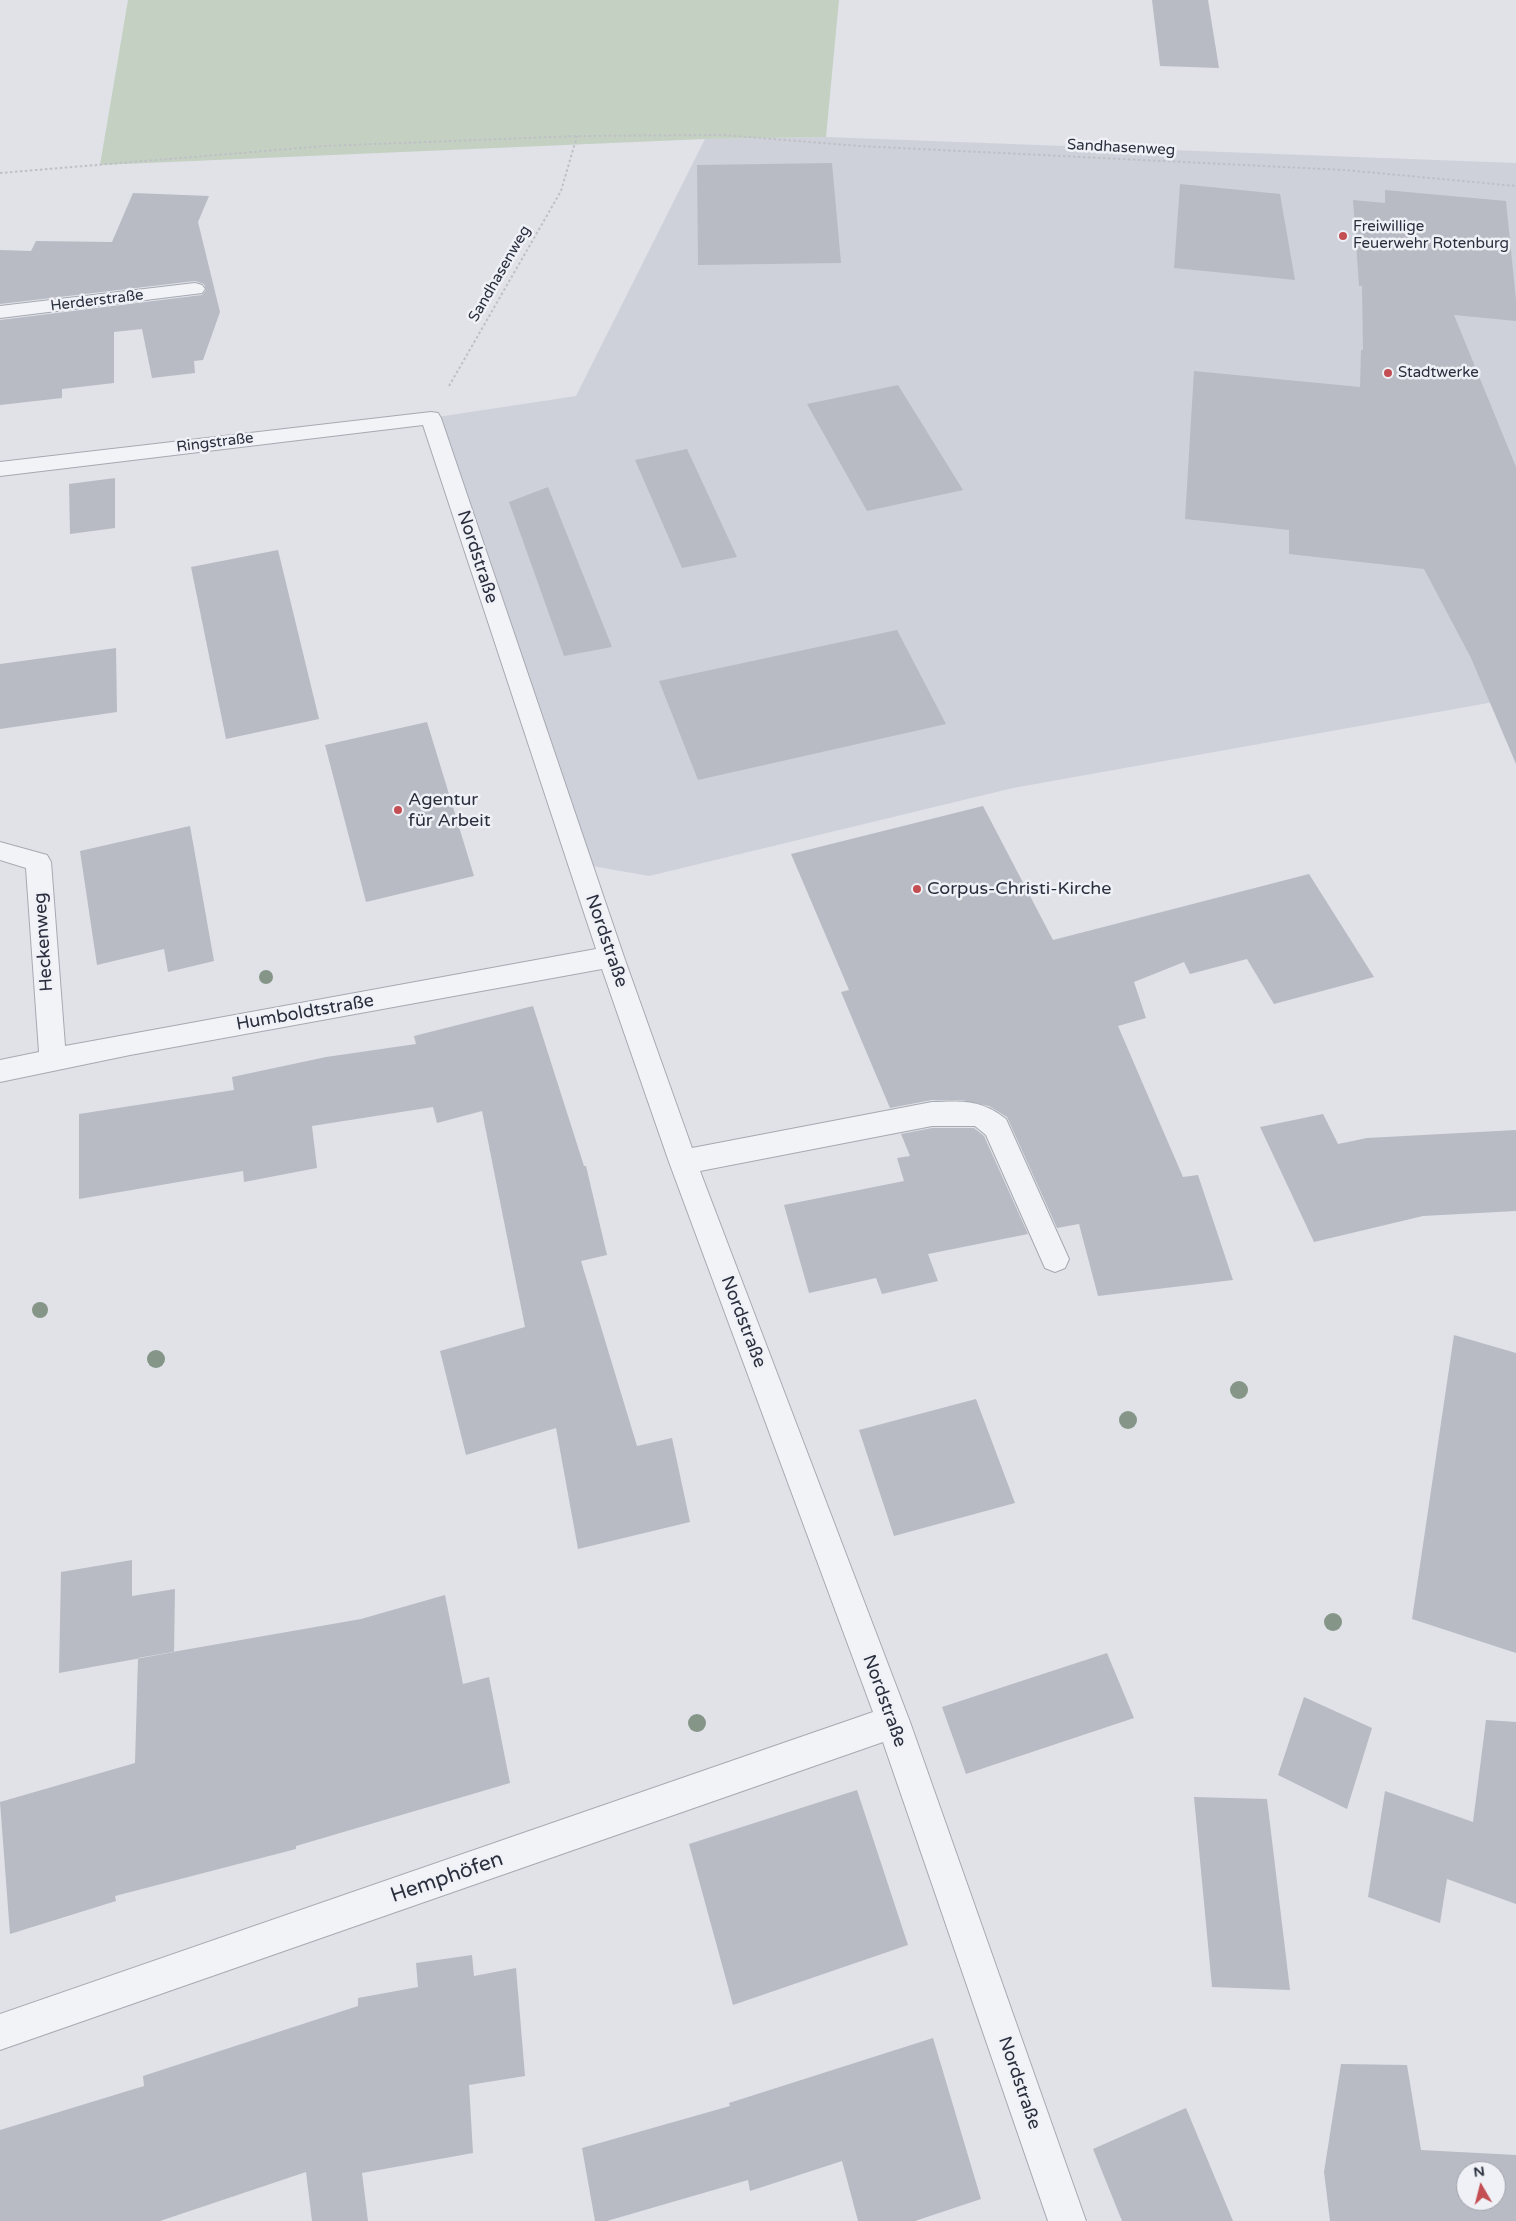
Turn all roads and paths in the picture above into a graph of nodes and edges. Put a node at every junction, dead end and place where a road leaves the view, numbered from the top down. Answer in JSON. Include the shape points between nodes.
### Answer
{"nodes":[{"id":1,"x":577,"y":136,"type":"junction"},
{"id":2,"x":0,"y":173,"type":"edge"},
{"id":3,"x":1516,"y":186,"type":"edge"},
{"id":4,"x":195,"y":289,"type":"dead end"},
{"id":5,"x":0,"y":312,"type":"edge"},
{"id":6,"x":431,"y":418,"type":"junction"},
{"id":7,"x":0,"y":469,"type":"edge"},
{"id":8,"x":0,"y":851,"type":"edge"},
{"id":9,"x":611,"y":957,"type":"junction"},
{"id":10,"x":53,"y":1060,"type":"junction"},
{"id":11,"x":0,"y":1071,"type":"edge"},
{"id":12,"x":683,"y":1162,"type":"junction"},
{"id":13,"x":1055,"y":1259,"type":"dead end"},
{"id":14,"x":893,"y":1722,"type":"junction"},
{"id":15,"x":0,"y":2032,"type":"edge"},
{"id":16,"x":1067,"y":2221,"type":"edge"}],
"edges":[{"from":1,"to":2,"type":"path","name":"Sandhasenweg","via":[[325,146]]},
{"from":1,"to":3,"type":"path","name":"Sandhasenweg","via":[[724,135],[859,146],[1345,170]]},
{"from":1,"to":6,"type":"path","name":"Sandhasenweg","via":[[561,191]]},
{"from":4,"to":5,"type":"street","name":"Herderstraße"},
{"from":6,"to":7,"type":"street","name":"Ringstraße"},
{"from":6,"to":9,"type":"street","name":"Nordstraße"},
{"from":8,"to":10,"type":"street","name":"Heckenweg","via":[[38,862]]},
{"from":9,"to":10,"type":"street","name":"Humboldtstraße"},
{"from":9,"to":12,"type":"street","name":"Nordstraße"},
{"from":10,"to":11,"type":"street","name":"Humboldtstraße"},
{"from":12,"to":13,"type":"street","via":[[932,1114],[982,1116],[996,1127]]},
{"from":12,"to":14,"type":"street","name":"Nordstraße"},
{"from":14,"to":15,"type":"street","name":"Hemphöfen"},
{"from":14,"to":16,"type":"street","name":"Nordstraße"}]}
